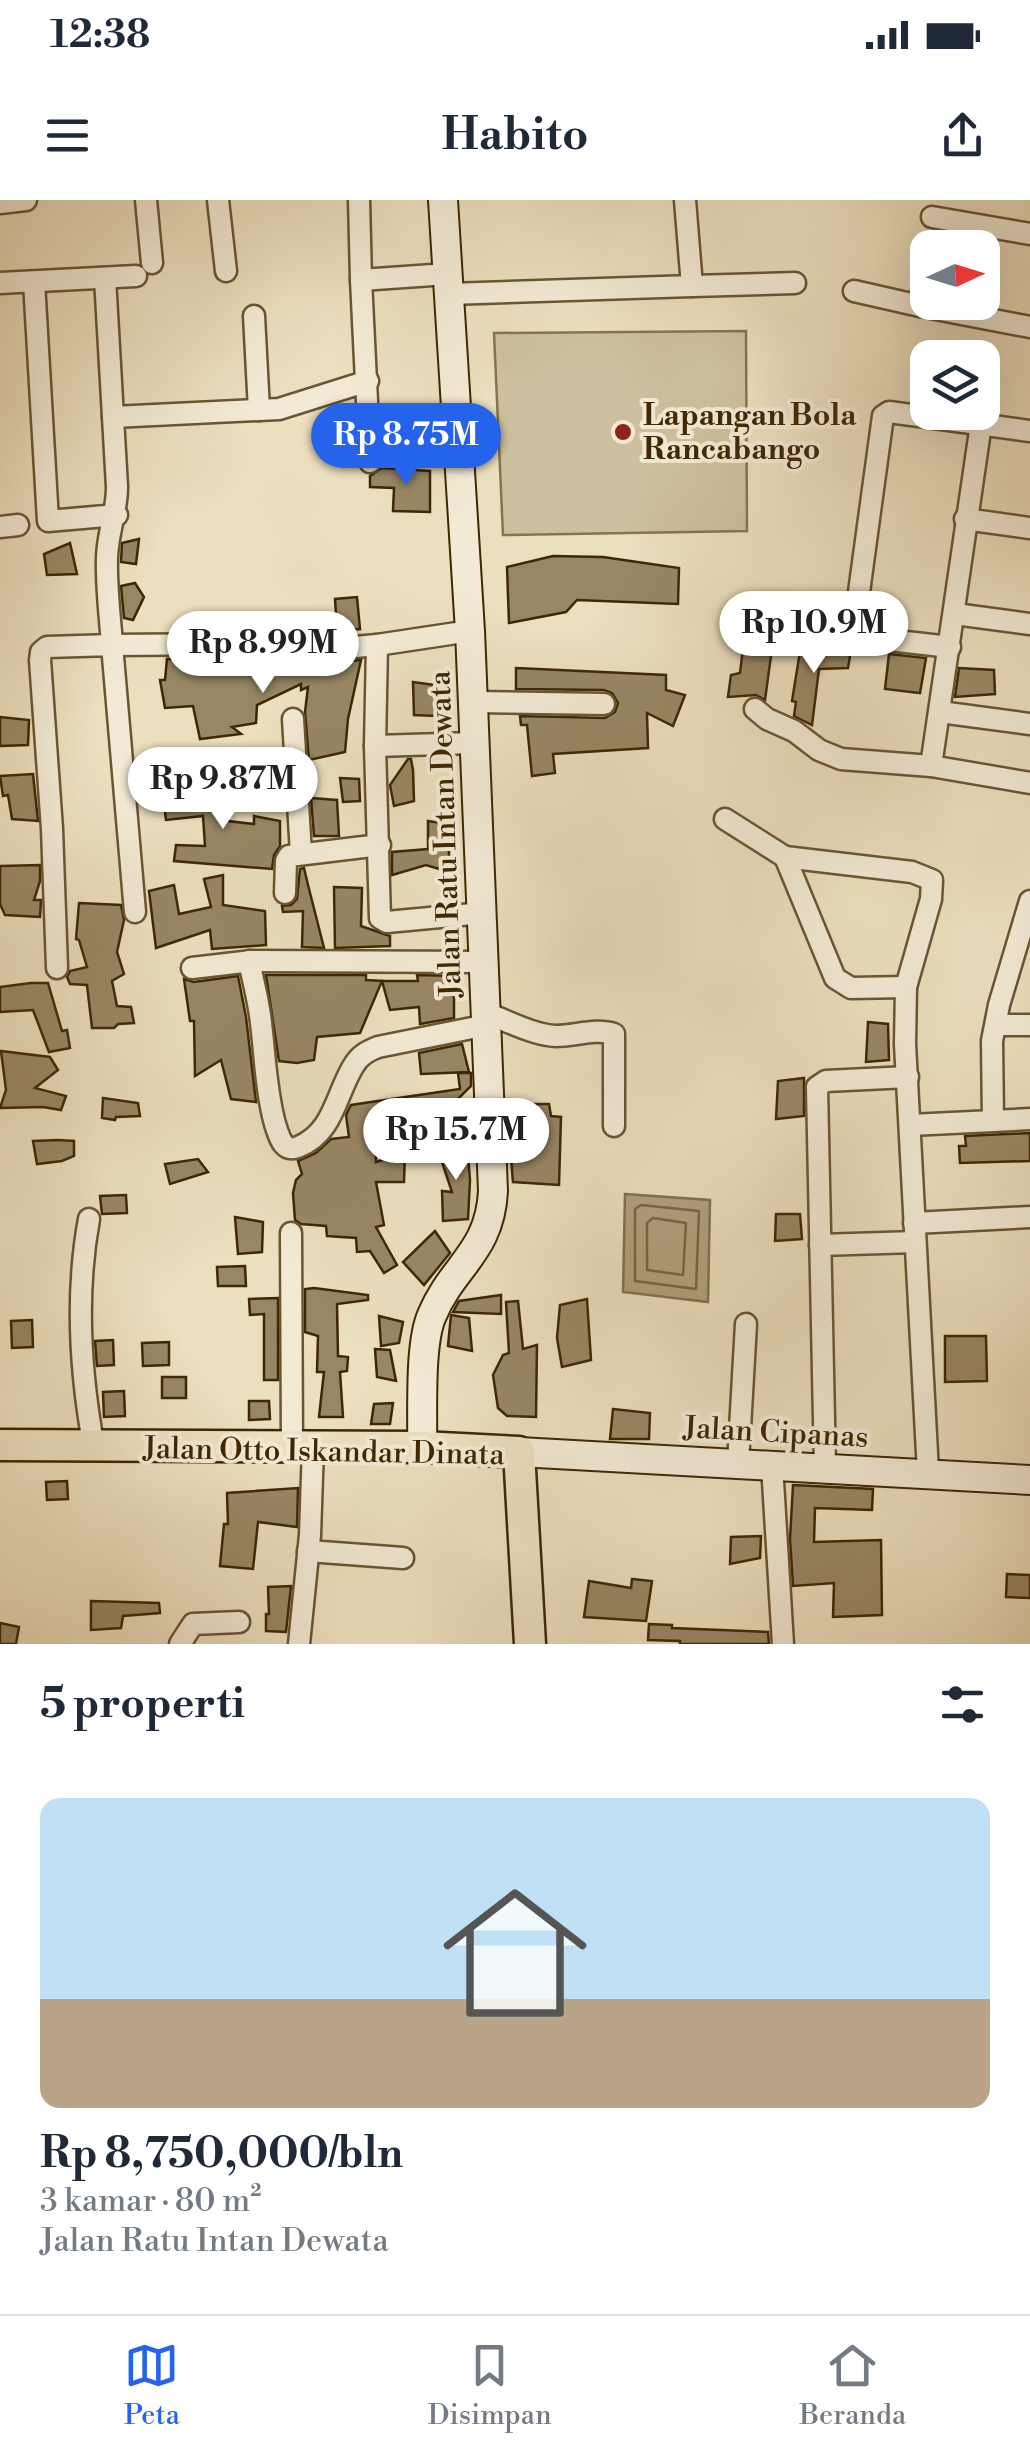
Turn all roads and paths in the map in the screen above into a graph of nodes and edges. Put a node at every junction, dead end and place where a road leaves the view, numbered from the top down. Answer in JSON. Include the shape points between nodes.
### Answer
{"nodes":[{"id":1,"x":26,"y":200,"type":"edge"},
{"id":2,"x":146,"y":200,"type":"edge"},
{"id":3,"x":218,"y":200,"type":"edge"},
{"id":4,"x":359,"y":200,"type":"edge"},
{"id":5,"x":443,"y":200,"type":"edge"},
{"id":6,"x":685,"y":200,"type":"edge"},
{"id":7,"x":0,"y":203,"type":"edge"},
{"id":8,"x":932,"y":208,"type":"edge"},
{"id":9,"x":1030,"y":234,"type":"edge"},
{"id":10,"x":226,"y":270,"type":"dead end"},
{"id":11,"x":105,"y":278,"type":"junction"},
{"id":12,"x":361,"y":280,"type":"junction"},
{"id":13,"x":34,"y":282,"type":"junction"},
{"id":14,"x":0,"y":283,"type":"edge"},
{"id":15,"x":448,"y":284,"type":"junction"},
{"id":16,"x":796,"y":284,"type":"dead end"},
{"id":17,"x":692,"y":286,"type":"junction"},
{"id":18,"x":854,"y":291,"type":"dead end"},
{"id":19,"x":910,"y":304,"type":"edge"},
{"id":20,"x":254,"y":316,"type":"dead end"},
{"id":21,"x":990,"y":320,"type":"edge"},
{"id":22,"x":1030,"y":328,"type":"edge"},
{"id":23,"x":368,"y":381,"type":"junction"},
{"id":24,"x":259,"y":410,"type":"junction"},
{"id":25,"x":910,"y":415,"type":"edge"},
{"id":26,"x":113,"y":417,"type":"junction"},
{"id":27,"x":1000,"y":427,"type":"edge"},
{"id":28,"x":980,"y":430,"type":"edge"},
{"id":29,"x":1030,"y":431,"type":"edge"},
{"id":30,"x":370,"y":462,"type":"dead end"},
{"id":31,"x":117,"y":515,"type":"junction"},
{"id":32,"x":965,"y":519,"type":"junction"},
{"id":33,"x":26,"y":524,"type":"edge"},
{"id":34,"x":1030,"y":528,"type":"edge"},
{"id":35,"x":955,"y":614,"type":"junction"},
{"id":36,"x":1030,"y":624,"type":"edge"},
{"id":37,"x":758,"y":625,"type":"dead end"},
{"id":38,"x":470,"y":631,"type":"junction"},
{"id":39,"x":853,"y":636,"type":"junction"},
{"id":40,"x":112,"y":645,"type":"junction"},
{"id":41,"x":377,"y":646,"type":"junction"},
{"id":42,"x":950,"y":648,"type":"junction"},
{"id":43,"x":472,"y":702,"type":"junction"},
{"id":44,"x":604,"y":704,"type":"dead end"},
{"id":45,"x":756,"y":710,"type":"dead end"},
{"id":46,"x":940,"y":712,"type":"junction"},
{"id":47,"x":293,"y":719,"type":"dead end"},
{"id":48,"x":1030,"y":724,"type":"edge"},
{"id":49,"x":474,"y":743,"type":"junction"},
{"id":50,"x":375,"y":746,"type":"junction"},
{"id":51,"x":932,"y":766,"type":"junction"},
{"id":52,"x":1030,"y":783,"type":"edge"},
{"id":53,"x":724,"y":818,"type":"dead end"},
{"id":54,"x":380,"y":845,"type":"junction"},
{"id":55,"x":301,"y":854,"type":"junction"},
{"id":56,"x":785,"y":857,"type":"junction"},
{"id":57,"x":285,"y":894,"type":"dead end"},
{"id":58,"x":1030,"y":901,"type":"edge"},
{"id":59,"x":135,"y":912,"type":"dead end"},
{"id":60,"x":483,"y":913,"type":"junction"},
{"id":61,"x":249,"y":961,"type":"junction"},
{"id":62,"x":485,"y":962,"type":"junction"},
{"id":63,"x":56,"y":968,"type":"dead end"},
{"id":64,"x":192,"y":968,"type":"dead end"},
{"id":65,"x":906,"y":986,"type":"junction"},
{"id":66,"x":486,"y":1019,"type":"junction"},
{"id":67,"x":996,"y":1025,"type":"junction"},
{"id":68,"x":1030,"y":1025,"type":"edge"},
{"id":69,"x":908,"y":1077,"type":"junction"},
{"id":70,"x":1030,"y":1119,"type":"edge"},
{"id":71,"x":994,"y":1121,"type":"junction"},
{"id":72,"x":910,"y":1124,"type":"junction"},
{"id":73,"x":614,"y":1126,"type":"dead end"},
{"id":74,"x":1030,"y":1216,"type":"edge"},
{"id":75,"x":89,"y":1220,"type":"dead end"},
{"id":76,"x":915,"y":1232,"type":"junction"},
{"id":77,"x":291,"y":1233,"type":"dead end"},
{"id":78,"x":820,"y":1246,"type":"junction"},
{"id":79,"x":746,"y":1324,"type":"dead end"},
{"id":80,"x":0,"y":1446,"type":"edge"},
{"id":81,"x":422,"y":1447,"type":"junction"},
{"id":82,"x":94,"y":1448,"type":"junction"},
{"id":83,"x":302,"y":1448,"type":"junction"},
{"id":84,"x":519,"y":1452,"type":"junction"},
{"id":85,"x":738,"y":1463,"type":"junction"},
{"id":86,"x":772,"y":1464,"type":"junction"},
{"id":87,"x":825,"y":1466,"type":"junction"},
{"id":88,"x":928,"y":1472,"type":"junction"},
{"id":89,"x":1030,"y":1480,"type":"edge"},
{"id":90,"x":308,"y":1552,"type":"junction"},
{"id":91,"x":403,"y":1558,"type":"dead end"},
{"id":92,"x":239,"y":1622,"type":"dead end"},
{"id":93,"x":180,"y":1644,"type":"edge"},
{"id":94,"x":299,"y":1644,"type":"edge"},
{"id":95,"x":530,"y":1644,"type":"edge"},
{"id":96,"x":783,"y":1644,"type":"edge"}],
"edges":[{"from":1,"to":7,"type":"street"},
{"from":2,"to":11,"type":"street","via":[[144,270]]},
{"from":3,"to":10,"type":"street"},
{"from":4,"to":12,"type":"street"},
{"from":5,"to":15,"type":"street","name":"Jalan Ratu Intan Dewata"},
{"from":6,"to":17,"type":"street"},
{"from":8,"to":9,"type":"street"},
{"from":11,"to":13,"type":"street"},
{"from":11,"to":26,"type":"street"},
{"from":12,"to":15,"type":"street"},
{"from":12,"to":23,"type":"street"},
{"from":13,"to":14,"type":"street"},
{"from":13,"to":33,"type":"street"},
{"from":15,"to":17,"type":"street"},
{"from":15,"to":38,"type":"street","name":"Jalan Ratu Intan Dewata"},
{"from":16,"to":17,"type":"street"},
{"from":18,"to":19,"type":"street"},
{"from":20,"to":24,"type":"street"},
{"from":21,"to":22,"type":"street"},
{"from":23,"to":24,"type":"street"},
{"from":23,"to":30,"type":"street"},
{"from":24,"to":26,"type":"street"},
{"from":25,"to":39,"type":"street","via":[[883,416]]},
{"from":26,"to":31,"type":"street"},
{"from":27,"to":29,"type":"street"},
{"from":28,"to":32,"type":"street"},
{"from":31,"to":33,"type":"street"},
{"from":31,"to":40,"type":"street","via":[[109,526],[107,559]]},
{"from":32,"to":34,"type":"street"},
{"from":32,"to":35,"type":"street"},
{"from":35,"to":36,"type":"street"},
{"from":35,"to":42,"type":"street"},
{"from":37,"to":39,"type":"street"},
{"from":38,"to":41,"type":"street"},
{"from":38,"to":43,"type":"street","name":"Jalan Ratu Intan Dewata"},
{"from":39,"to":42,"type":"street"},
{"from":40,"to":41,"type":"street","via":[[244,644],[300,652]]},
{"from":40,"to":59,"type":"street"},
{"from":40,"to":63,"type":"street","via":[[41,652]]},
{"from":41,"to":50,"type":"street"},
{"from":42,"to":46,"type":"street"},
{"from":43,"to":44,"type":"street"},
{"from":43,"to":49,"type":"street","name":"Jalan Ratu Intan Dewata"},
{"from":45,"to":51,"type":"street","via":[[841,759]]},
{"from":46,"to":48,"type":"street"},
{"from":46,"to":51,"type":"street"},
{"from":47,"to":55,"type":"street"},
{"from":49,"to":50,"type":"street"},
{"from":49,"to":60,"type":"street","name":"Jalan Ratu Intan Dewata"},
{"from":50,"to":54,"type":"street"},
{"from":51,"to":52,"type":"street"},
{"from":53,"to":56,"type":"street"},
{"from":54,"to":55,"type":"street"},
{"from":54,"to":60,"type":"street","via":[[384,921]]},
{"from":55,"to":57,"type":"street","via":[[286,862]]},
{"from":56,"to":65,"type":"street","via":[[834,978],[852,988]]},
{"from":56,"to":65,"type":"street","via":[[932,880]]},
{"from":58,"to":67,"type":"street"},
{"from":60,"to":62,"type":"street","name":"Jalan Ratu Intan Dewata"},
{"from":61,"to":62,"type":"street"},
{"from":61,"to":64,"type":"street"},
{"from":61,"to":66,"type":"street","via":[[273,1114],[280,1141],[290,1148],[316,1136],[331,1117],[364,1054]]},
{"from":62,"to":66,"type":"street","name":"Jalan Ratu Intan Dewata"},
{"from":65,"to":69,"type":"street"},
{"from":66,"to":73,"type":"street","via":[[557,1036],[614,1034]]},
{"from":66,"to":81,"type":"street","name":"Jalan Ratu Intan Dewata","via":[[492,1214],[430,1318]]},
{"from":67,"to":68,"type":"street"},
{"from":67,"to":71,"type":"street"},
{"from":69,"to":72,"type":"street"},
{"from":69,"to":78,"type":"street","via":[[826,1080],[816,1087]]},
{"from":70,"to":71,"type":"street"},
{"from":71,"to":72,"type":"street"},
{"from":72,"to":76,"type":"street"},
{"from":74,"to":76,"type":"street"},
{"from":75,"to":82,"type":"street","via":[[81,1362]]},
{"from":76,"to":78,"type":"street"},
{"from":76,"to":88,"type":"street"},
{"from":77,"to":83,"type":"street"},
{"from":78,"to":87,"type":"street"},
{"from":79,"to":85,"type":"street"},
{"from":80,"to":82,"type":"main road","name":"Jalan Otto Iskandar Dinata"},
{"from":81,"to":83,"type":"main road","name":"Jalan Otto Iskandar Dinata"},
{"from":81,"to":84,"type":"main road","name":"Jalan Otto Iskandar Dinata"},
{"from":82,"to":83,"type":"main road","name":"Jalan Otto Iskandar Dinata"},
{"from":83,"to":90,"type":"street"},
{"from":84,"to":85,"type":"street","name":"Jalan Cipanas"},
{"from":84,"to":95,"type":"main road","name":"Jalan Otto Iskandar Dinata"},
{"from":85,"to":86,"type":"street","name":"Jalan Cipanas"},
{"from":86,"to":87,"type":"street","name":"Jalan Cipanas"},
{"from":86,"to":96,"type":"street"},
{"from":87,"to":88,"type":"street","name":"Jalan Cipanas"},
{"from":88,"to":89,"type":"street","name":"Jalan Cipanas"},
{"from":90,"to":91,"type":"street"},
{"from":90,"to":94,"type":"street"},
{"from":92,"to":93,"type":"street","via":[[193,1624]]}]}
